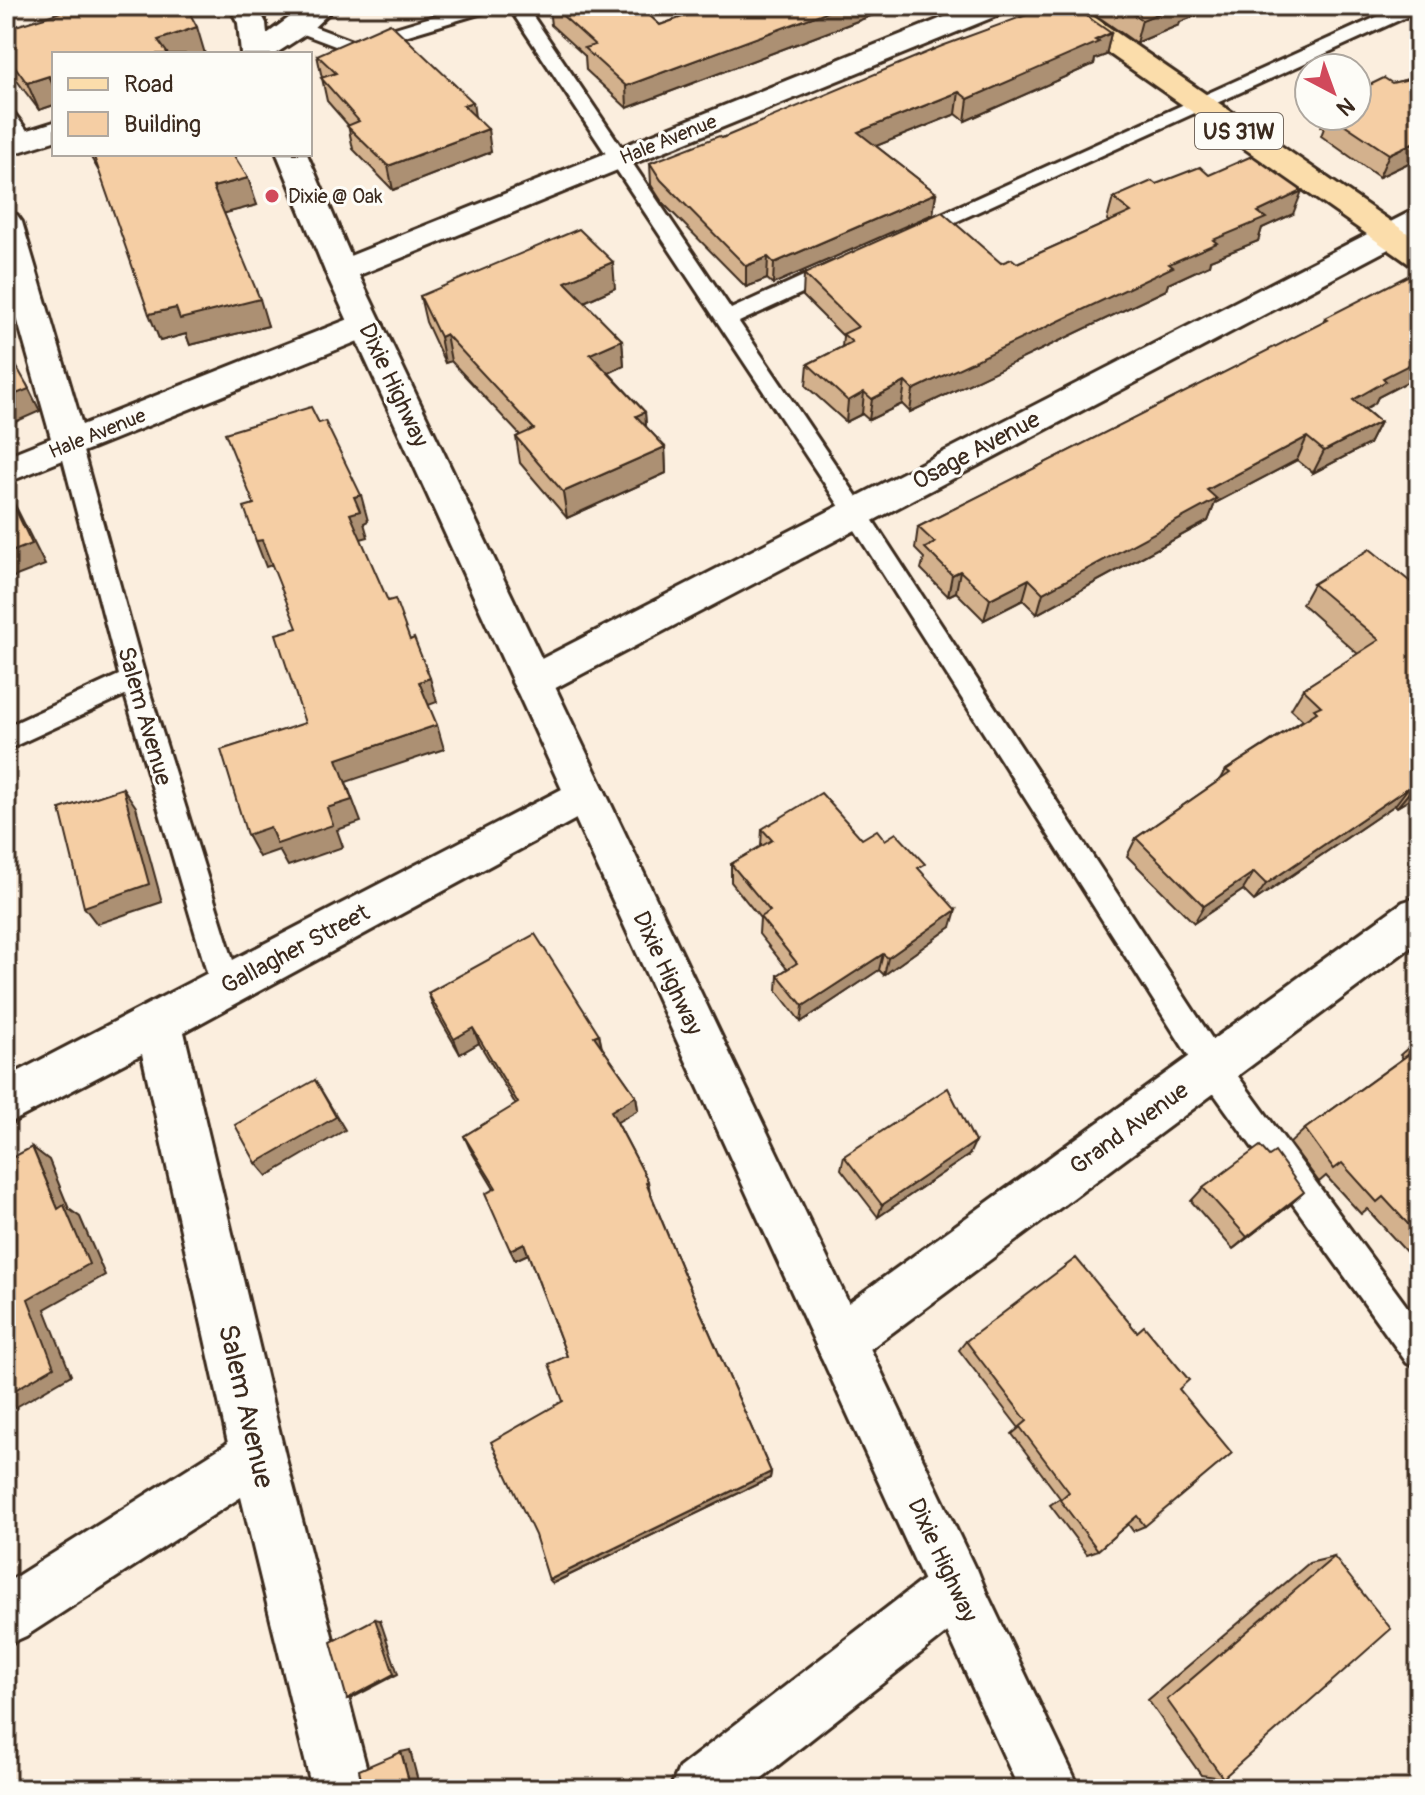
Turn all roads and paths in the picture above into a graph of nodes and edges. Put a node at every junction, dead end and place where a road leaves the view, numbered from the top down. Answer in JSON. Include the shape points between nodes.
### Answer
{"nodes":[{"id":1,"x":243,"y":6,"type":"edge"},
{"id":2,"x":322,"y":6,"type":"edge"},
{"id":3,"x":486,"y":6,"type":"edge"},
{"id":4,"x":996,"y":6,"type":"edge"},
{"id":5,"x":1060,"y":6,"type":"edge"},
{"id":6,"x":1415,"y":6,"type":"edge"},
{"id":7,"x":529,"y":16,"type":"edge"},
{"id":8,"x":299,"y":26,"type":"junction"},
{"id":9,"x":256,"y":52,"type":"edge"},
{"id":10,"x":259,"y":52,"type":"edge"},
{"id":11,"x":1199,"y":103,"type":"junction"},
{"id":12,"x":6,"y":116,"type":"edge"},
{"id":13,"x":52,"y":132,"type":"edge"},
{"id":14,"x":15,"y":144,"type":"edge"},
{"id":15,"x":293,"y":156,"type":"edge"},
{"id":16,"x":619,"y":158,"type":"junction"},
{"id":17,"x":6,"y":222,"type":"edge"},
{"id":18,"x":1404,"y":228,"type":"edge"},
{"id":19,"x":898,"y":240,"type":"edge"},
{"id":20,"x":1419,"y":256,"type":"edge"},
{"id":21,"x":855,"y":260,"type":"edge"},
{"id":22,"x":341,"y":271,"type":"junction"},
{"id":23,"x":19,"y":310,"type":"edge"},
{"id":24,"x":727,"y":319,"type":"junction"},
{"id":25,"x":366,"y":325,"type":"junction"},
{"id":26,"x":70,"y":444,"type":"junction"},
{"id":27,"x":6,"y":470,"type":"edge"},
{"id":28,"x":856,"y":513,"type":"junction"},
{"id":29,"x":133,"y":680,"type":"junction"},
{"id":30,"x":532,"y":682,"type":"junction"},
{"id":31,"x":6,"y":739,"type":"edge"},
{"id":32,"x":585,"y":794,"type":"junction"},
{"id":33,"x":1419,"y":916,"type":"edge"},
{"id":34,"x":226,"y":986,"type":"junction"},
{"id":35,"x":158,"y":1022,"type":"junction"},
{"id":36,"x":1213,"y":1067,"type":"junction"},
{"id":37,"x":6,"y":1103,"type":"edge"},
{"id":38,"x":840,"y":1340,"type":"junction"},
{"id":39,"x":1419,"y":1351,"type":"edge"},
{"id":40,"x":258,"y":1455,"type":"junction"},
{"id":41,"x":957,"y":1589,"type":"junction"},
{"id":42,"x":6,"y":1616,"type":"edge"},
{"id":43,"x":342,"y":1789,"type":"edge"},
{"id":44,"x":700,"y":1789,"type":"edge"},
{"id":45,"x":1050,"y":1789,"type":"edge"}],
"edges":[{"from":1,"to":9,"type":"street","via":[[252,23]]},
{"from":2,"to":8,"type":"street"},
{"from":3,"to":8,"type":"lane","via":[[351,47]]},
{"from":4,"to":16,"type":"street","name":"Hale Avenue"},
{"from":5,"to":11,"type":"main road","number":"US 31W"},
{"from":6,"to":11,"type":"lane"},
{"from":7,"to":16,"type":"lane"},
{"from":8,"to":10,"type":"street"},
{"from":11,"to":18,"type":"main road","number":"US 31W"},
{"from":11,"to":19,"type":"lane"},
{"from":12,"to":14,"type":"lane"},
{"from":13,"to":14,"type":"street"},
{"from":15,"to":22,"type":"street","name":"Dixie Highway"},
{"from":16,"to":22,"type":"street","name":"Hale Avenue"},
{"from":16,"to":24,"type":"lane"},
{"from":17,"to":23,"type":"street"},
{"from":18,"to":20,"type":"main road","number":"US 31W"},
{"from":18,"to":28,"type":"street","name":"Osage Avenue"},
{"from":21,"to":24,"type":"lane"},
{"from":22,"to":25,"type":"street","name":"Dixie Highway"},
{"from":23,"to":26,"type":"street"},
{"from":24,"to":28,"type":"lane"},
{"from":25,"to":26,"type":"street","name":"Hale Avenue"},
{"from":25,"to":30,"type":"street","name":"Dixie Highway"},
{"from":26,"to":27,"type":"street","name":"Hale Avenue"},
{"from":26,"to":29,"type":"lane","name":"Salem Avenue"},
{"from":28,"to":30,"type":"street","name":"Osage Avenue"},
{"from":28,"to":36,"type":"lane"},
{"from":29,"to":31,"type":"lane"},
{"from":29,"to":34,"type":"lane","name":"Salem Avenue"},
{"from":30,"to":32,"type":"street","name":"Dixie Highway"},
{"from":32,"to":34,"type":"street","name":"Gallagher Street"},
{"from":32,"to":38,"type":"street","name":"Dixie Highway"},
{"from":33,"to":36,"type":"street","name":"Grand Avenue"},
{"from":34,"to":35,"type":"street","name":"Gallagher Street"},
{"from":35,"to":37,"type":"street","name":"Gallagher Street"},
{"from":35,"to":40,"type":"street","name":"Salem Avenue"},
{"from":36,"to":38,"type":"street","name":"Grand Avenue"},
{"from":36,"to":39,"type":"lane"},
{"from":38,"to":41,"type":"street","name":"Dixie Highway"},
{"from":40,"to":42,"type":"street"},
{"from":40,"to":43,"type":"street","name":"Salem Avenue"},
{"from":41,"to":44,"type":"street"},
{"from":41,"to":45,"type":"street","name":"Dixie Highway"}]}
